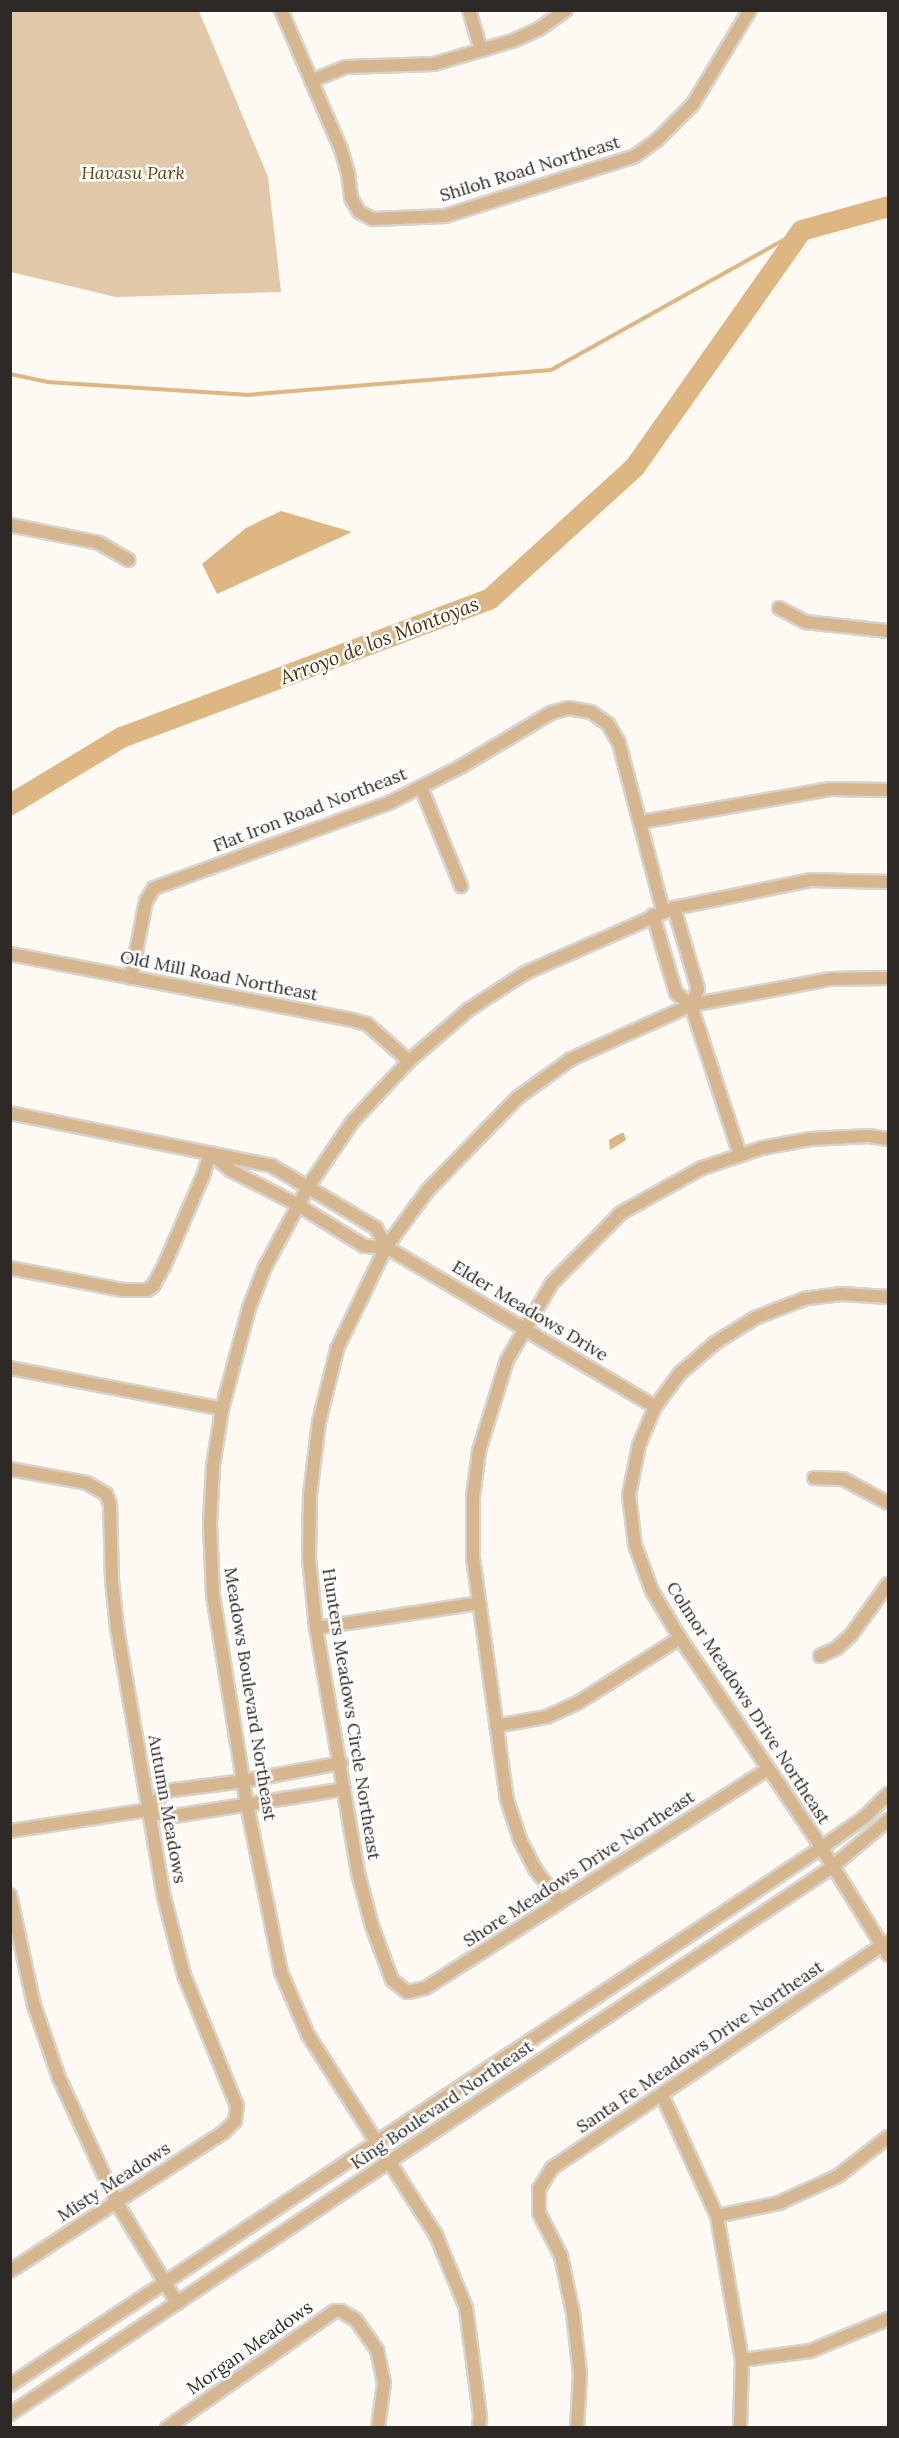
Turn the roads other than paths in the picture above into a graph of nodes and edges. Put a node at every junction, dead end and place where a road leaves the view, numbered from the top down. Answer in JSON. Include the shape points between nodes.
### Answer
{"nodes":[{"id":1,"x":281,"y":10,"type":"edge"},
{"id":2,"x":469,"y":10,"type":"edge"},
{"id":3,"x":566,"y":10,"type":"edge"},
{"id":4,"x":750,"y":10,"type":"edge"},
{"id":5,"x":481,"y":50,"type":"junction"},
{"id":6,"x":311,"y":81,"type":"junction"},
{"id":7,"x":10,"y":525,"type":"edge"},
{"id":8,"x":128,"y":560,"type":"dead end"},
{"id":9,"x":779,"y":608,"type":"dead end"},
{"id":10,"x":888,"y":631,"type":"edge"},
{"id":11,"x":421,"y":787,"type":"junction"},
{"id":12,"x":888,"y":790,"type":"edge"},
{"id":13,"x":641,"y":822,"type":"junction"},
{"id":14,"x":888,"y":882,"type":"edge"},
{"id":15,"x":461,"y":886,"type":"dead end"},
{"id":16,"x":664,"y":911,"type":"junction"},
{"id":17,"x":10,"y":954,"type":"edge"},
{"id":18,"x":131,"y":978,"type":"junction"},
{"id":19,"x":888,"y":978,"type":"edge"},
{"id":20,"x":691,"y":1005,"type":"junction"},
{"id":21,"x":409,"y":1061,"type":"junction"},
{"id":22,"x":10,"y":1113,"type":"edge"},
{"id":23,"x":888,"y":1139,"type":"edge"},
{"id":24,"x":210,"y":1153,"type":"junction"},
{"id":25,"x":740,"y":1155,"type":"junction"},
{"id":26,"x":308,"y":1187,"type":"junction"},
{"id":27,"x":298,"y":1205,"type":"junction"},
{"id":28,"x":386,"y":1246,"type":"junction"},
{"id":29,"x":10,"y":1268,"type":"edge"},
{"id":30,"x":888,"y":1297,"type":"edge"},
{"id":31,"x":525,"y":1327,"type":"junction"},
{"id":32,"x":10,"y":1368,"type":"edge"},
{"id":33,"x":655,"y":1407,"type":"junction"},
{"id":34,"x":222,"y":1409,"type":"junction"},
{"id":35,"x":10,"y":1469,"type":"edge"},
{"id":36,"x":814,"y":1478,"type":"dead end"},
{"id":37,"x":888,"y":1503,"type":"edge"},
{"id":38,"x":888,"y":1584,"type":"edge"},
{"id":39,"x":480,"y":1603,"type":"junction"},
{"id":40,"x":316,"y":1628,"type":"junction"},
{"id":41,"x":680,"y":1638,"type":"junction"},
{"id":42,"x":820,"y":1656,"type":"dead end"},
{"id":43,"x":496,"y":1726,"type":"junction"},
{"id":44,"x":341,"y":1763,"type":"junction"},
{"id":45,"x":768,"y":1769,"type":"junction"},
{"id":46,"x":244,"y":1781,"type":"junction"},
{"id":47,"x":344,"y":1789,"type":"junction"},
{"id":48,"x":888,"y":1794,"type":"edge"},
{"id":49,"x":247,"y":1805,"type":"junction"},
{"id":50,"x":148,"y":1810,"type":"junction"},
{"id":51,"x":888,"y":1820,"type":"edge"},
{"id":52,"x":10,"y":1831,"type":"edge"},
{"id":53,"x":821,"y":1848,"type":"junction"},
{"id":54,"x":832,"y":1867,"type":"junction"},
{"id":55,"x":10,"y":1896,"type":"edge"},
{"id":56,"x":560,"y":1902,"type":"junction"},
{"id":57,"x":886,"y":1947,"type":"edge"},
{"id":58,"x":407,"y":1992,"type":"joint"},
{"id":59,"x":662,"y":2095,"type":"junction"},
{"id":60,"x":235,"y":2121,"type":"joint"},
{"id":61,"x":888,"y":2137,"type":"edge"},
{"id":62,"x":376,"y":2142,"type":"junction"},
{"id":63,"x":389,"y":2162,"type":"junction"},
{"id":64,"x":117,"y":2202,"type":"junction"},
{"id":65,"x":717,"y":2216,"type":"junction"},
{"id":66,"x":10,"y":2271,"type":"edge"},
{"id":67,"x":166,"y":2282,"type":"junction"},
{"id":68,"x":177,"y":2303,"type":"junction"},
{"id":69,"x":888,"y":2319,"type":"edge"},
{"id":70,"x":742,"y":2360,"type":"junction"},
{"id":71,"x":10,"y":2385,"type":"edge"},
{"id":72,"x":10,"y":2414,"type":"edge"},
{"id":73,"x":167,"y":2427,"type":"edge"},
{"id":74,"x":378,"y":2427,"type":"edge"},
{"id":75,"x":479,"y":2427,"type":"edge"},
{"id":76,"x":577,"y":2427,"type":"edge"},
{"id":77,"x":740,"y":2427,"type":"edge"}],
"edges":[{"from":1,"to":6,"type":"street","name":"Shiloh Road Northeast"},
{"from":2,"to":5,"type":"street"},
{"from":3,"to":5,"type":"street","via":[[539,29]]},
{"from":4,"to":6,"type":"street","name":"Shiloh Road Northeast","via":[[693,104],[635,156],[445,216],[373,219],[359,213],[351,198],[340,148]]},
{"from":5,"to":6,"type":"street","via":[[434,64],[346,67]]},
{"from":7,"to":8,"type":"street","via":[[99,543]]},
{"from":9,"to":10,"type":"street","via":[[805,622]]},
{"from":11,"to":13,"type":"street","name":"Flat Iron Road Northeast","via":[[551,712],[568,708],[591,712],[608,724],[619,742]]},
{"from":11,"to":15,"type":"street"},
{"from":11,"to":18,"type":"street","name":"Flat Iron Road Northeast","via":[[391,802],[154,888],[146,901]]},
{"from":12,"to":13,"type":"street","via":[[830,789]]},
{"from":13,"to":16,"type":"street","name":"Flat Iron Road Northeast"},
{"from":14,"to":16,"type":"street","name":"Meadows Boulevard Northeast","via":[[810,880]]},
{"from":16,"to":20,"type":"street","via":[[676,993]]},
{"from":16,"to":20,"type":"street","via":[[698,989]]},
{"from":16,"to":21,"type":"street","name":"Meadows Boulevard Northeast","via":[[525,973],[468,1010]]},
{"from":17,"to":18,"type":"street","name":"Old Mill Road Northeast"},
{"from":18,"to":21,"type":"street","name":"Old Mill Road Northeast","via":[[367,1024]]},
{"from":19,"to":20,"type":"street","name":"Hunters Meadows Circle Northeast","via":[[830,979]]},
{"from":20,"to":25,"type":"street"},
{"from":20,"to":28,"type":"street","name":"Hunters Meadows Circle Northeast","via":[[571,1059],[517,1098],[428,1190]]},
{"from":21,"to":26,"type":"street","name":"Meadows Boulevard Northeast","via":[[353,1121]]},
{"from":22,"to":24,"type":"street"},
{"from":23,"to":25,"type":"street","via":[[810,1139]]},
{"from":24,"to":26,"type":"street","via":[[272,1166]]},
{"from":24,"to":27,"type":"street","via":[[231,1170]]},
{"from":24,"to":29,"type":"street","via":[[164,1266],[147,1290],[122,1290]]},
{"from":25,"to":31,"type":"street","via":[[702,1168],[621,1213],[552,1283]]},
{"from":26,"to":27,"type":"street","name":"Meadows Boulevard Northeast"},
{"from":26,"to":28,"type":"street","via":[[376,1228]]},
{"from":27,"to":28,"type":"street","via":[[364,1246]]},
{"from":27,"to":34,"type":"street","name":"Meadows Boulevard Northeast","via":[[265,1267],[249,1308]]},
{"from":28,"to":31,"type":"street","name":"Elder Meadows Drive"},
{"from":28,"to":40,"type":"street","name":"Hunters Meadows Circle Northeast","via":[[337,1349],[319,1422],[310,1495],[309,1558]]},
{"from":30,"to":33,"type":"street","name":"Colmor Meadows Drive Northeast","via":[[842,1294],[804,1299],[755,1318],[689,1365]]},
{"from":31,"to":33,"type":"street","name":"Elder Meadows Drive"},
{"from":31,"to":39,"type":"street","via":[[507,1360],[479,1451],[473,1497],[473,1557]]},
{"from":32,"to":34,"type":"street"},
{"from":33,"to":41,"type":"street","name":"Colmor Meadows Drive Northeast","via":[[632,1471],[630,1519],[647,1581]]},
{"from":34,"to":46,"type":"street","name":"Meadows Boulevard Northeast","via":[[213,1466],[210,1524],[213,1596]]},
{"from":35,"to":50,"type":"street","name":"Autumn Meadows","via":[[87,1483],[106,1494],[110,1504],[117,1629]]},
{"from":36,"to":37,"type":"street","via":[[843,1479]]},
{"from":38,"to":42,"type":"street","via":[[851,1635]]},
{"from":39,"to":40,"type":"street"},
{"from":39,"to":43,"type":"street"},
{"from":40,"to":44,"type":"street","name":"Hunters Meadows Circle Northeast"},
{"from":41,"to":43,"type":"street","via":[[579,1702],[546,1717]]},
{"from":41,"to":45,"type":"street","name":"Colmor Meadows Drive Northeast"},
{"from":43,"to":56,"type":"street","via":[[507,1800],[520,1839],[535,1869]]},
{"from":44,"to":46,"type":"street"},
{"from":44,"to":47,"type":"street","name":"Hunters Meadows Circle Northeast"},
{"from":45,"to":53,"type":"street","name":"Colmor Meadows Drive Northeast"},
{"from":45,"to":56,"type":"street","name":"Shore Meadows Drive Northeast"},
{"from":46,"to":49,"type":"street","name":"Meadows Boulevard Northeast"},
{"from":46,"to":50,"type":"street","via":[[165,1791]]},
{"from":47,"to":49,"type":"street"},
{"from":47,"to":58,"type":"street","name":"Hunters Meadows Circle Northeast","via":[[358,1873],[372,1926],[392,1980]]},
{"from":48,"to":53,"type":"street","name":"King Boulevard Northeast","via":[[865,1817]]},
{"from":49,"to":50,"type":"street","via":[[168,1817]]},
{"from":49,"to":62,"type":"street","name":"Meadows Boulevard Northeast","via":[[281,1972],[308,2035]]},
{"from":50,"to":52,"type":"street"},
{"from":50,"to":60,"type":"street","name":"Autumn Meadows","via":[[184,1976],[237,2106]]},
{"from":51,"to":54,"type":"street","name":"King Boulevard Northeast"},
{"from":53,"to":54,"type":"street","name":"Colmor Meadows Drive Northeast"},
{"from":53,"to":62,"type":"street","name":"King Boulevard Northeast"},
{"from":54,"to":57,"type":"street","name":"Colmor Meadows Drive Northeast"},
{"from":54,"to":63,"type":"street","name":"King Boulevard Northeast"},
{"from":55,"to":64,"type":"street","via":[[34,2005],[59,2078]]},
{"from":56,"to":58,"type":"street","name":"Shore Meadows Drive Northeast","via":[[425,1988]]},
{"from":57,"to":59,"type":"street","name":"Santa Fe Meadows Drive Northeast"},
{"from":59,"to":65,"type":"street"},
{"from":59,"to":76,"type":"street","name":"Santa Fe Meadows Drive Northeast","via":[[552,2168],[539,2189],[539,2212],[561,2256],[573,2313],[580,2374]]},
{"from":60,"to":64,"type":"street","name":"Misty Meadows"},
{"from":61,"to":65,"type":"street","via":[[838,2176],[779,2203]]},
{"from":62,"to":63,"type":"street","name":"Meadows Boulevard Northeast"},
{"from":62,"to":67,"type":"street","name":"King Boulevard Northeast"},
{"from":63,"to":68,"type":"street","name":"King Boulevard Northeast"},
{"from":63,"to":75,"type":"street","name":"Meadows Boulevard Northeast","via":[[436,2235],[466,2308]]},
{"from":64,"to":66,"type":"street","name":"Misty Meadows"},
{"from":64,"to":67,"type":"street"},
{"from":65,"to":70,"type":"street"},
{"from":67,"to":68,"type":"street"},
{"from":67,"to":71,"type":"street","name":"King Boulevard Northeast"},
{"from":68,"to":72,"type":"street","name":"King Boulevard Northeast"},
{"from":69,"to":70,"type":"street","via":[[810,2351]]},
{"from":70,"to":77,"type":"street"},
{"from":73,"to":74,"type":"street","name":"Morgan Meadows","via":[[335,2311],[356,2320],[377,2350],[384,2383]]}]}
